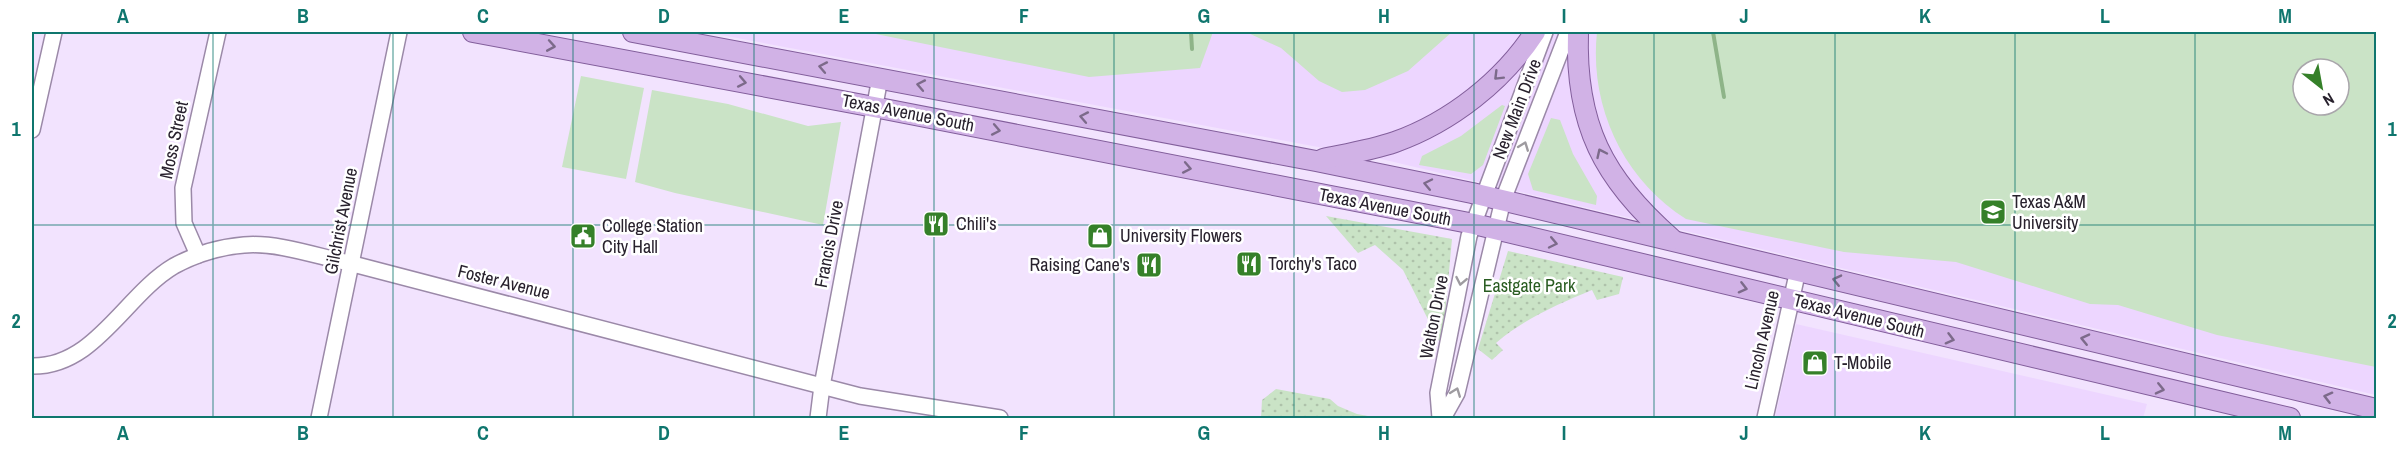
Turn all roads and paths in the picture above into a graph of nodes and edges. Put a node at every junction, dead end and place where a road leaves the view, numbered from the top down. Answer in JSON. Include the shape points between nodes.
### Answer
{"nodes":[{"id":1,"x":54,"y":32,"type":"edge"},
{"id":2,"x":218,"y":32,"type":"edge"},
{"id":3,"x":399,"y":32,"type":"edge"},
{"id":4,"x":472,"y":32,"type":"edge"},
{"id":5,"x":633,"y":32,"type":"edge"},
{"id":6,"x":1535,"y":32,"type":"edge"},
{"id":7,"x":1545,"y":32,"type":"edge"},
{"id":8,"x":1568,"y":32,"type":"edge"},
{"id":9,"x":1578,"y":32,"type":"edge"},
{"id":10,"x":880,"y":78,"type":"junction"},
{"id":11,"x":874,"y":107,"type":"junction"},
{"id":12,"x":1142,"y":128,"type":"junction"},
{"id":13,"x":32,"y":130,"type":"edge"},
{"id":14,"x":1134,"y":158,"type":"junction"},
{"id":15,"x":1316,"y":161,"type":"junction"},
{"id":16,"x":1494,"y":198,"type":"junction"},
{"id":17,"x":1474,"y":224,"type":"junction"},
{"id":18,"x":1496,"y":230,"type":"junction"},
{"id":19,"x":1674,"y":241,"type":"junction"},
{"id":20,"x":198,"y":255,"type":"junction"},
{"id":21,"x":353,"y":264,"type":"junction"},
{"id":22,"x":1798,"y":270,"type":"junction"},
{"id":23,"x":1791,"y":300,"type":"junction"},
{"id":24,"x":2142,"y":352,"type":"junction"},
{"id":25,"x":32,"y":366,"type":"edge"},
{"id":26,"x":2135,"y":383,"type":"junction"},
{"id":27,"x":822,"y":386,"type":"junction"},
{"id":28,"x":2376,"y":409,"type":"edge"},
{"id":29,"x":319,"y":418,"type":"edge"},
{"id":30,"x":818,"y":418,"type":"edge"},
{"id":31,"x":1000,"y":418,"type":"edge"},
{"id":32,"x":1441,"y":418,"type":"edge"},
{"id":33,"x":1764,"y":418,"type":"edge"},
{"id":34,"x":2290,"y":418,"type":"edge"}],
"edges":[{"from":1,"to":13,"type":"street"},
{"from":2,"to":20,"type":"street","name":"Moss Street","via":[[183,189],[184,224]]},
{"from":3,"to":21,"type":"street","name":"Gilchrist Avenue"},
{"from":4,"to":11,"type":"main road","name":"Texas Avenue South","one_way":true},
{"from":10,"to":5,"type":"main road","name":"Texas Avenue South","one_way":true},
{"from":6,"to":15,"type":"main road","one_way":true,"via":[[1489,85],[1437,122],[1387,145]]},
{"from":7,"to":16,"type":"street","name":"New Main Drive"},
{"from":16,"to":8,"type":"street","name":"New Main Drive","one_way":true},
{"from":19,"to":9,"type":"main road","one_way":true,"via":[[1632,202],[1601,156],[1581,91]]},
{"from":10,"to":11,"type":"street","name":"Francis Drive"},
{"from":12,"to":10,"type":"main road","name":"Texas Avenue South","one_way":true},
{"from":11,"to":14,"type":"main road","name":"Texas Avenue South","one_way":true},
{"from":11,"to":27,"type":"street","name":"Francis Drive"},
{"from":12,"to":14,"type":"main road"},
{"from":12,"to":15,"type":"main road","name":"Texas Avenue South"},
{"from":14,"to":17,"type":"main road","name":"Texas Avenue South","one_way":true},
{"from":16,"to":15,"type":"main road","name":"Texas Avenue South","one_way":true},
{"from":16,"to":17,"type":"street","name":"Walton Drive"},
{"from":16,"to":18,"type":"street","name":"Walton Drive"},
{"from":16,"to":19,"type":"main road","name":"Texas Avenue South"},
{"from":17,"to":18,"type":"main road","name":"Texas Avenue South"},
{"from":17,"to":32,"type":"street","name":"Walton Drive","one_way":true,"via":[[1438,393]]},
{"from":18,"to":23,"type":"main road","name":"Texas Avenue South","one_way":true},
{"from":32,"to":18,"type":"street","name":"Walton Drive","one_way":true,"via":[[1457,393]]},
{"from":19,"to":22,"type":"main road","name":"Texas Avenue South"},
{"from":20,"to":21,"type":"street","name":"Foster Avenue","via":[[247,245]]},
{"from":20,"to":25,"type":"street","name":"Foster Avenue","via":[[174,266],[152,283],[78,354],[55,364]]},
{"from":21,"to":27,"type":"street","name":"Foster Avenue"},
{"from":21,"to":29,"type":"street","name":"Gilchrist Avenue"},
{"from":22,"to":23,"type":"street","name":"Lincoln Avenue"},
{"from":24,"to":22,"type":"main road","name":"Texas Avenue South","one_way":true},
{"from":23,"to":26,"type":"main road","name":"Texas Avenue South","one_way":true},
{"from":23,"to":33,"type":"street","name":"Lincoln Avenue"},
{"from":24,"to":26,"type":"main road"},
{"from":28,"to":24,"type":"main road","name":"Texas Avenue South","one_way":true},
{"from":26,"to":34,"type":"main road","name":"Texas Avenue South","one_way":true},
{"from":27,"to":30,"type":"street","name":"Francis Drive"},
{"from":27,"to":31,"type":"street","name":"Foster Avenue","via":[[906,405]]}]}
